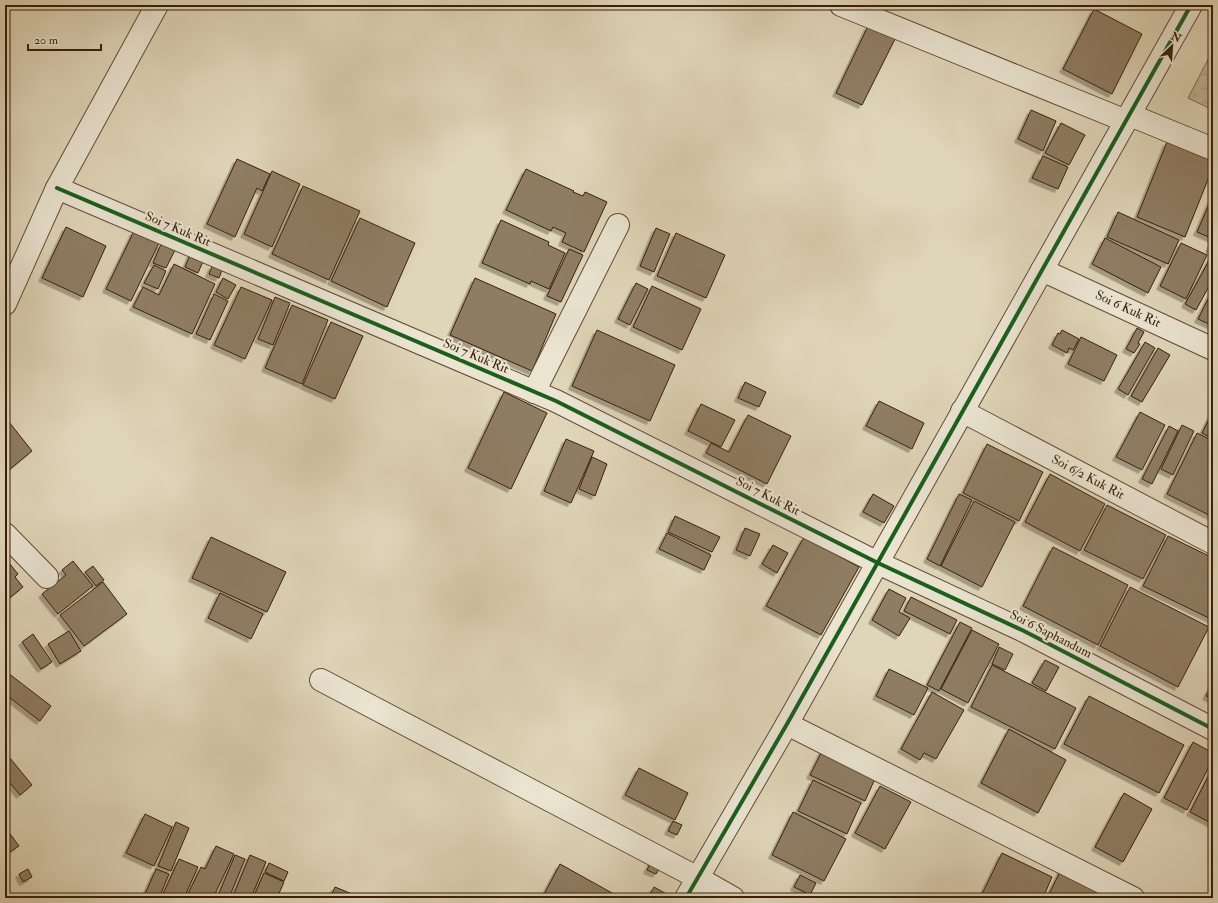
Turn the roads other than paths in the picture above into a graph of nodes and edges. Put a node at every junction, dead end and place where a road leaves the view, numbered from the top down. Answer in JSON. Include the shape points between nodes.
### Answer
{"nodes":[{"id":1,"x":157,"y":5,"type":"edge"},
{"id":2,"x":841,"y":5,"type":"edge"},
{"id":3,"x":1191,"y":5,"type":"edge"},
{"id":4,"x":1128,"y":118,"type":"junction"},
{"id":5,"x":1213,"y":150,"type":"edge"},
{"id":6,"x":57,"y":188,"type":"junction"},
{"id":7,"x":618,"y":225,"type":"dead end"},
{"id":8,"x":1042,"y":270,"type":"junction"},
{"id":9,"x":5,"y":304,"type":"edge"},
{"id":10,"x":1213,"y":349,"type":"edge"},
{"id":11,"x":534,"y":392,"type":"junction"},
{"id":12,"x":962,"y":411,"type":"junction"},
{"id":13,"x":5,"y":534,"type":"edge"},
{"id":14,"x":1213,"y":543,"type":"edge"},
{"id":15,"x":878,"y":563,"type":"junction"},
{"id":16,"x":47,"y":577,"type":"dead end"},
{"id":17,"x":321,"y":680,"type":"dead end"},
{"id":18,"x":788,"y":724,"type":"junction"},
{"id":19,"x":1213,"y":729,"type":"edge"},
{"id":20,"x":698,"y":878,"type":"junction"},
{"id":21,"x":686,"y":898,"type":"edge"},
{"id":22,"x":733,"y":898,"type":"edge"},
{"id":23,"x":1133,"y":898,"type":"edge"}],
"edges":[{"from":1,"to":6,"type":"street"},
{"from":2,"to":4,"type":"street"},
{"from":3,"to":4,"type":"street"},
{"from":4,"to":5,"type":"street"},
{"from":4,"to":8,"type":"street"},
{"from":6,"to":9,"type":"street"},
{"from":6,"to":11,"type":"street","name":"Soi 7 Kuk Rit"},
{"from":7,"to":11,"type":"street"},
{"from":8,"to":10,"type":"street","name":"Soi 6 Kuk Rit"},
{"from":8,"to":12,"type":"street"},
{"from":11,"to":15,"type":"street","name":"Soi 7 Kuk Rit"},
{"from":12,"to":14,"type":"street","name":"Soi 6/2 Kuk Rit"},
{"from":12,"to":15,"type":"street"},
{"from":13,"to":16,"type":"street"},
{"from":15,"to":18,"type":"street"},
{"from":15,"to":19,"type":"street","name":"Soi 6 Saphandum","via":[[1024,631]]},
{"from":17,"to":20,"type":"street"},
{"from":18,"to":20,"type":"street"},
{"from":18,"to":23,"type":"street"},
{"from":20,"to":21,"type":"street"},
{"from":20,"to":22,"type":"street"}]}
